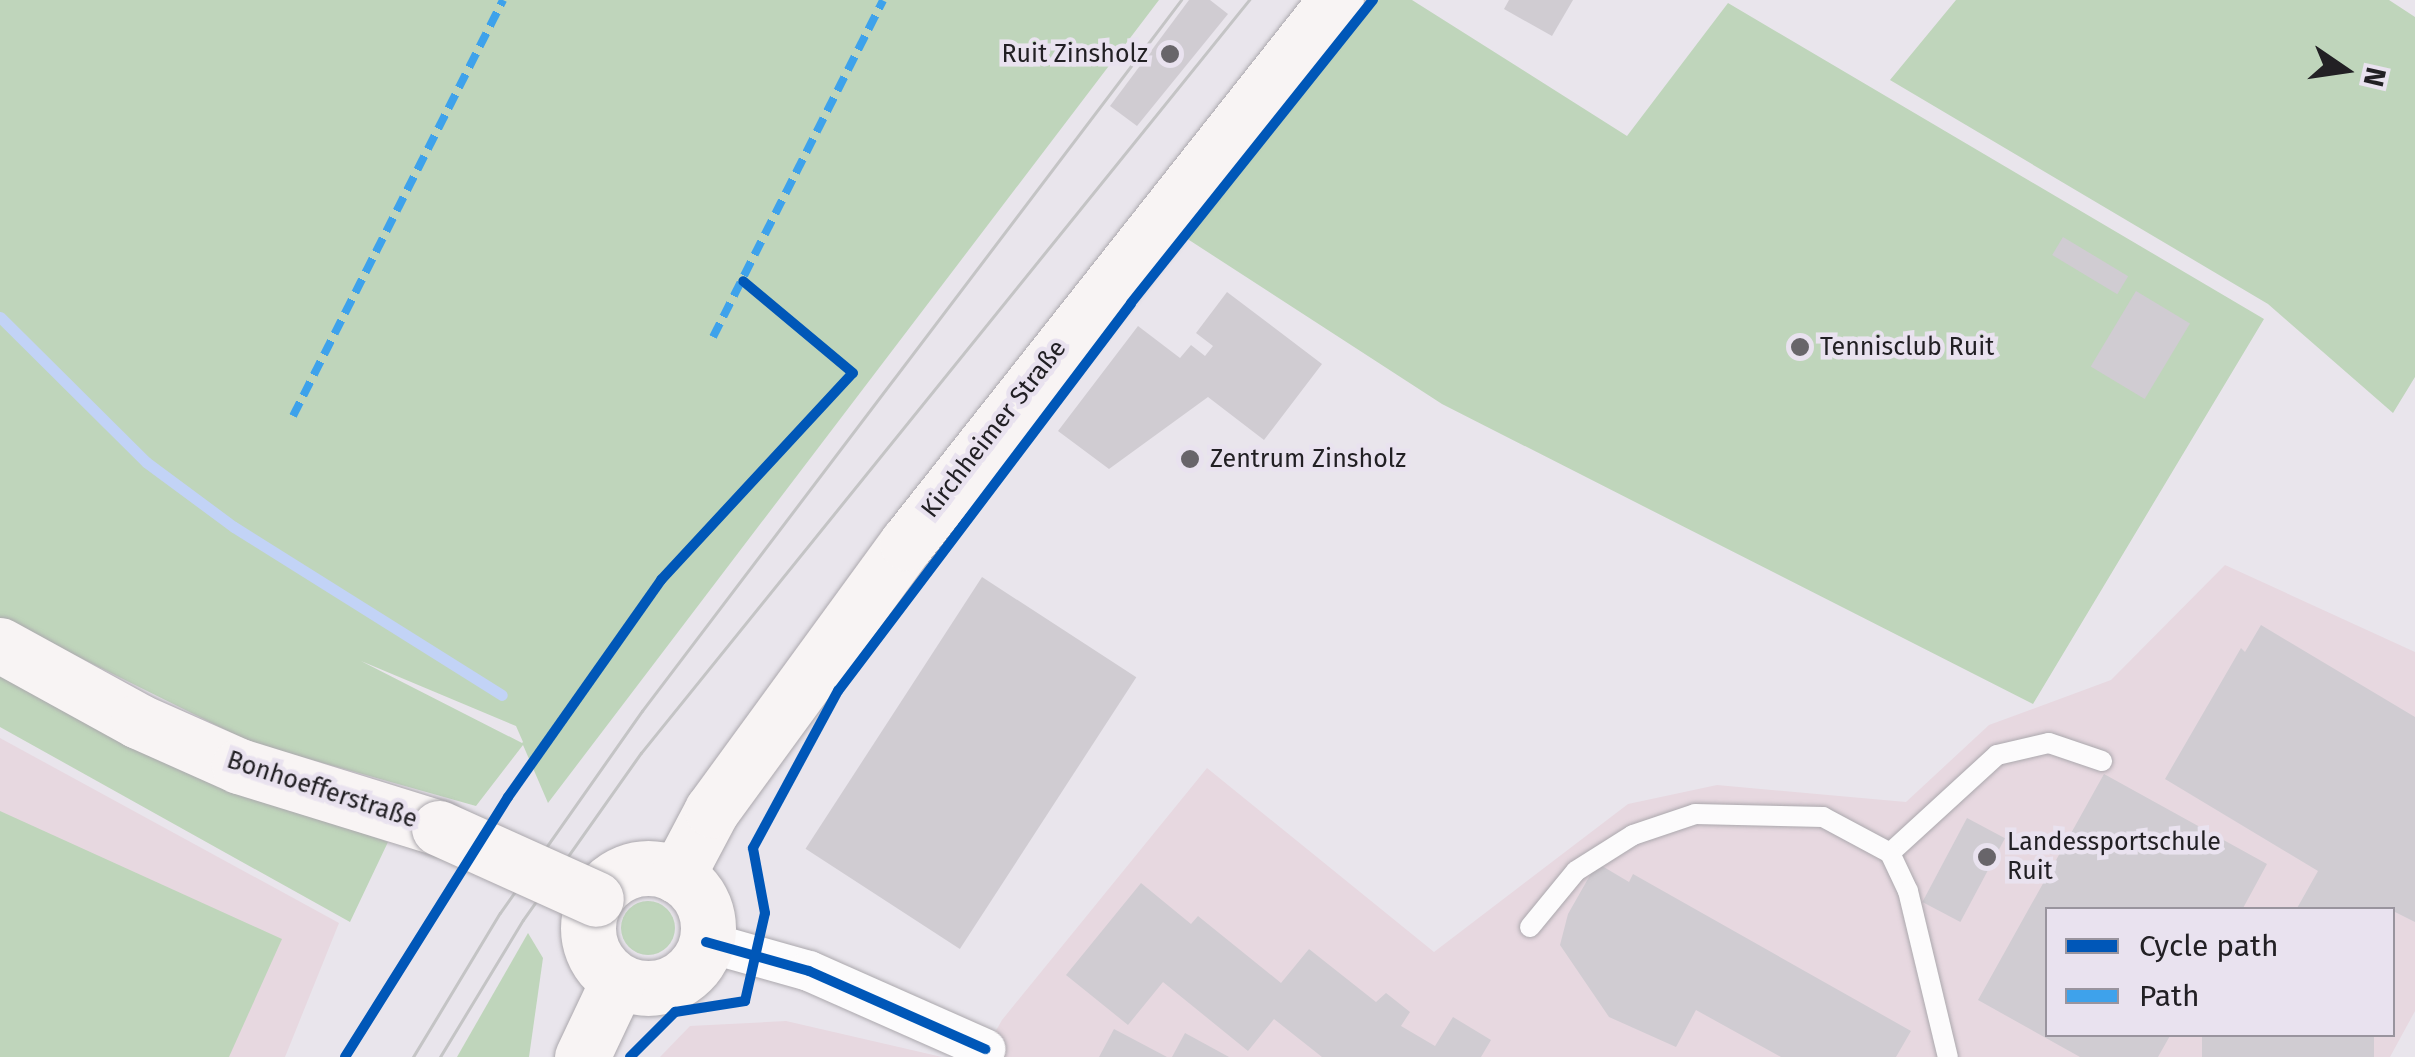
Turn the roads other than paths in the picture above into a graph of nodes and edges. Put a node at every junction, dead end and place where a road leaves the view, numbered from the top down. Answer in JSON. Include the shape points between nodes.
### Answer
{"nodes":[{"id":1,"x":1336,"y":0,"type":"edge"},
{"id":2,"x":0,"y":645,"type":"edge"},
{"id":3,"x":2102,"y":760,"type":"dead end"},
{"id":4,"x":1890,"y":854,"type":"junction"},
{"id":5,"x":677,"y":876,"type":"junction"},
{"id":6,"x":596,"y":899,"type":"junction"},
{"id":7,"x":1530,"y":927,"type":"dead end"},
{"id":8,"x":706,"y":942,"type":"junction"},
{"id":9,"x":618,"y":980,"type":"junction"},
{"id":10,"x":992,"y":1053,"type":"edge"},
{"id":11,"x":582,"y":1057,"type":"edge"},
{"id":12,"x":1948,"y":1057,"type":"edge"}],
"edges":[{"from":1,"to":5,"type":"main road","name":"Kirchheimer Straße","via":[[907,543],[712,810]]},
{"from":2,"to":6,"type":"main road","name":"Bonhoefferstraße","bridge":true,"via":[[138,721],[239,766],[439,828]]},
{"from":3,"to":4,"type":"lane","via":[[2049,743],[1996,755]]},
{"from":4,"to":7,"type":"lane","via":[[1824,817],[1695,814],[1633,835],[1576,871]]},
{"from":4,"to":12,"type":"lane","via":[[1912,905]]},
{"from":5,"to":6,"type":"main road","via":[[658,869],[627,872]]},
{"from":5,"to":8,"type":"main road","via":[[700,899]]},
{"from":6,"to":9,"type":"main road","via":[[591,949]]},
{"from":8,"to":9,"type":"main road","via":[[697,962],[672,983],[639,988]]},
{"from":8,"to":10,"type":"street","via":[[808,971]]},
{"from":9,"to":11,"type":"main road"}]}
